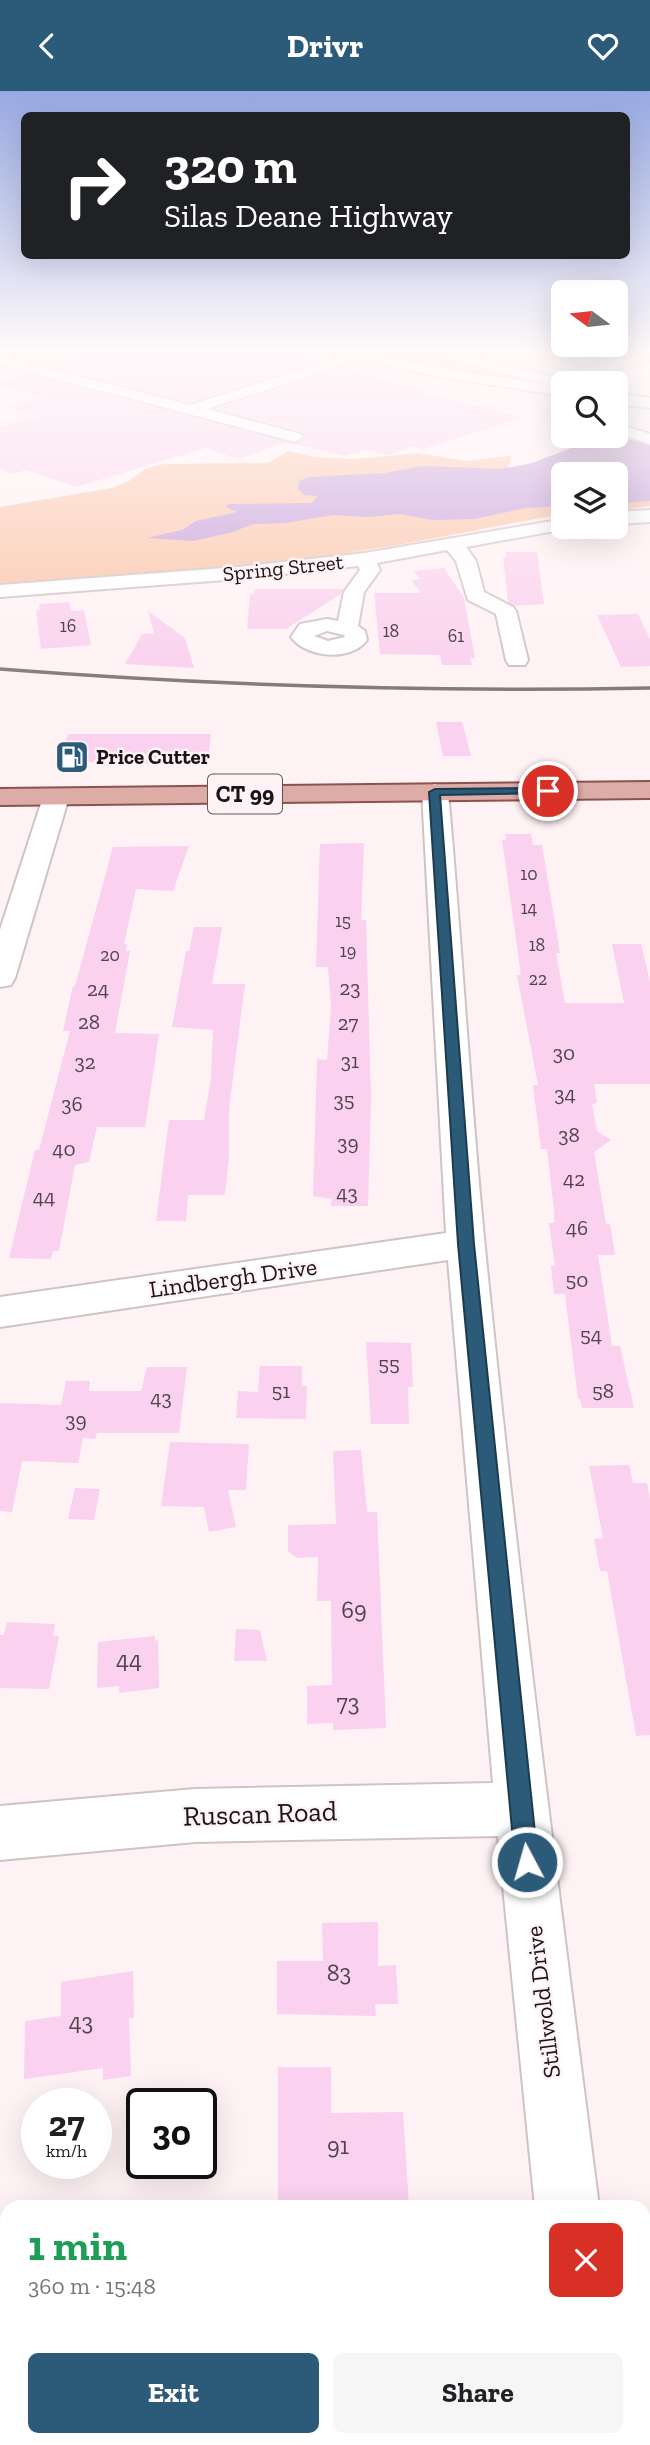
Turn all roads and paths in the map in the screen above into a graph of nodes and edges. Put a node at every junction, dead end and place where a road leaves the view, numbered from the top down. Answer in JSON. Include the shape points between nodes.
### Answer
{"nodes":[{"id":1,"x":650,"y":516,"type":"edge"},
{"id":2,"x":628,"y":518,"type":"edge"},
{"id":3,"x":551,"y":526,"type":"edge"},
{"id":4,"x":452,"y":545,"type":"junction"},
{"id":5,"x":365,"y":559,"type":"junction"},
{"id":6,"x":0,"y":591,"type":"edge"},
{"id":7,"x":347,"y":628,"type":"dead end"},
{"id":8,"x":517,"y":660,"type":"dead end"},
{"id":9,"x":650,"y":790,"type":"edge"},
{"id":10,"x":435,"y":792,"type":"junction"},
{"id":11,"x":0,"y":797,"type":"edge"},
{"id":12,"x":56,"y":797,"type":"junction"},
{"id":13,"x":0,"y":978,"type":"edge"},
{"id":14,"x":466,"y":1244,"type":"junction"},
{"id":15,"x":0,"y":1312,"type":"edge"},
{"id":16,"x":521,"y":1809,"type":"junction"},
{"id":17,"x":0,"y":1833,"type":"edge"},
{"id":18,"x":565,"y":2200,"type":"edge"}],
"edges":[{"from":1,"to":2,"type":"street"},
{"from":3,"to":4,"type":"street","name":"Spring Street"},
{"from":4,"to":5,"type":"street","name":"Spring Street"},
{"from":4,"to":8,"type":"street","via":[[467,560],[475,596],[506,611]]},
{"from":5,"to":6,"type":"street","name":"Spring Street"},
{"from":5,"to":7,"type":"street","via":[[370,570],[354,592]]},
{"from":9,"to":10,"type":"main road","number":"CT 99"},
{"from":10,"to":12,"type":"main road","number":"CT 99"},
{"from":10,"to":14,"type":"street","name":"Stillwold Drive"},
{"from":11,"to":12,"type":"main road","number":"CT 99"},
{"from":12,"to":13,"type":"street"},
{"from":14,"to":15,"type":"street","name":"Lindbergh Drive"},
{"from":14,"to":16,"type":"street","name":"Stillwold Drive"},
{"from":16,"to":17,"type":"street","name":"Ruscan Road","via":[[250,1812]]},
{"from":16,"to":18,"type":"street","name":"Stillwold Drive"}]}
